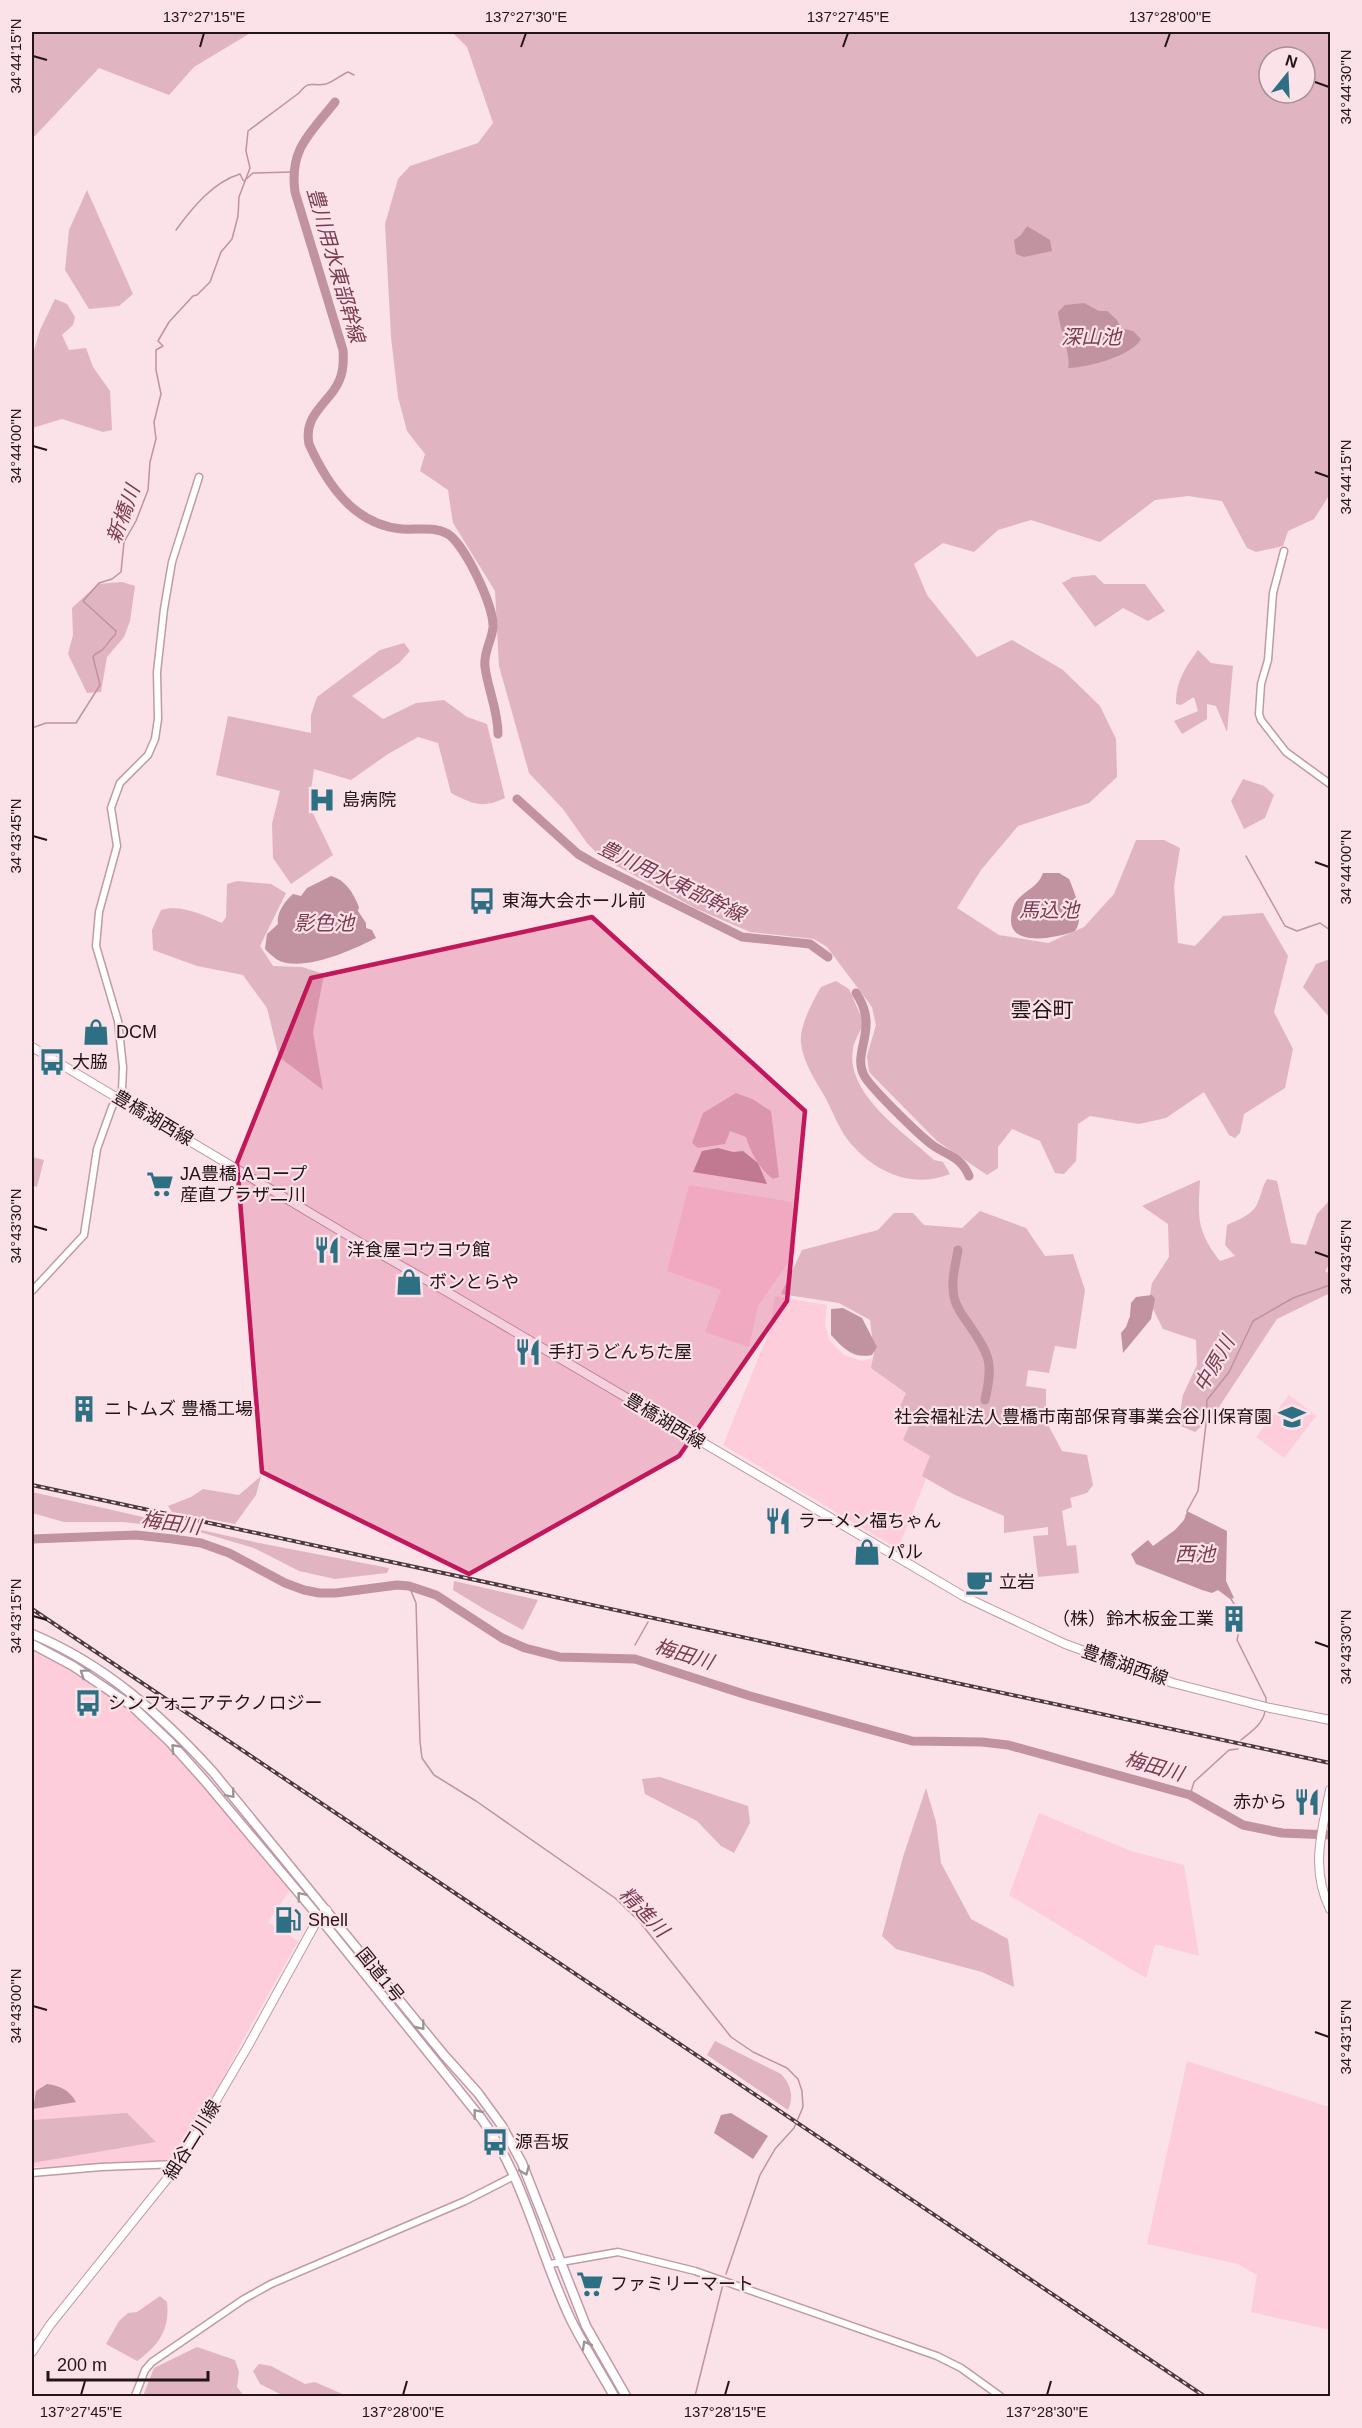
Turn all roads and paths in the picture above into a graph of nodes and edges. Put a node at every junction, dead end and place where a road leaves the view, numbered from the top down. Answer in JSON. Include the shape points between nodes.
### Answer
{"nodes":[{"id":1,"x":199,"y":477,"type":"dead end"},
{"id":2,"x":1284,"y":551,"type":"dead end"},
{"id":3,"x":1330,"y":784,"type":"edge"},
{"id":4,"x":32,"y":1047,"type":"edge"},
{"id":5,"x":119,"y":1098,"type":"junction"},
{"id":6,"x":32,"y":1291,"type":"edge"},
{"id":7,"x":32,"y":1634,"type":"edge"},
{"id":8,"x":32,"y":1644,"type":"edge"},
{"id":9,"x":1330,"y":1720,"type":"edge"},
{"id":10,"x":1330,"y":1790,"type":"edge"},
{"id":11,"x":1330,"y":1909,"type":"edge"},
{"id":12,"x":327,"y":1910,"type":"junction"},
{"id":13,"x":319,"y":1917,"type":"junction"},
{"id":14,"x":179,"y":2164,"type":"junction"},
{"id":15,"x":32,"y":2173,"type":"edge"},
{"id":16,"x":514,"y":2176,"type":"junction"},
{"id":17,"x":560,"y":2261,"type":"junction"},
{"id":18,"x":549,"y":2264,"type":"junction"},
{"id":19,"x":32,"y":2352,"type":"edge"},
{"id":20,"x":135,"y":2397,"type":"edge"},
{"id":21,"x":614,"y":2397,"type":"edge"},
{"id":22,"x":626,"y":2397,"type":"edge"},
{"id":23,"x":1000,"y":2397,"type":"edge"}],
"edges":[{"from":1,"to":5,"type":"street","via":[[176,549],[164,609],[155,739],[148,755],[120,783],[111,808],[117,846],[99,912],[96,946],[118,1021],[123,1067]]},
{"from":2,"to":3,"type":"street","via":[[1273,593],[1259,714],[1286,752]]},
{"from":4,"to":5,"type":"main road","name":"豊橋湖西線"},
{"from":5,"to":6,"type":"street","via":[[97,1149],[84,1235]]},
{"from":5,"to":9,"type":"main road","name":"豊橋湖西線","via":[[965,1597],[1056,1640],[1173,1683]]},
{"from":7,"to":12,"type":"highway","name":"国道1号","one_way":true,"via":[[78,1658],[145,1703],[213,1772]]},
{"from":13,"to":8,"type":"highway","name":"国道1号","one_way":true,"via":[[204,1780],[132,1706]]},
{"from":10,"to":11,"type":"main road","via":[[1318,1865],[1320,1885]]},
{"from":12,"to":13,"type":"main road","name":"細谷二川線"},
{"from":12,"to":17,"type":"highway","name":"国道1号","one_way":true,"via":[[502,2126],[522,2163]]},
{"from":13,"to":14,"type":"main road","name":"細谷二川線"},
{"from":16,"to":13,"type":"highway","name":"国道1号","one_way":true,"via":[[497,2140],[481,2118]]},
{"from":14,"to":15,"type":"street"},
{"from":14,"to":19,"type":"main road","name":"細谷二川線"},
{"from":16,"to":18,"type":"highway","name":"国道1号"},
{"from":16,"to":20,"type":"street","via":[[244,2299],[152,2362]]},
{"from":17,"to":18,"type":"street"},
{"from":17,"to":22,"type":"highway","name":"国道1号","via":[[586,2326]]},
{"from":17,"to":23,"type":"street","via":[[618,2252],[695,2271],[937,2356],[961,2368]]},
{"from":21,"to":18,"type":"highway","name":"国道1号","one_way":true,"via":[[571,2320]]}]}
